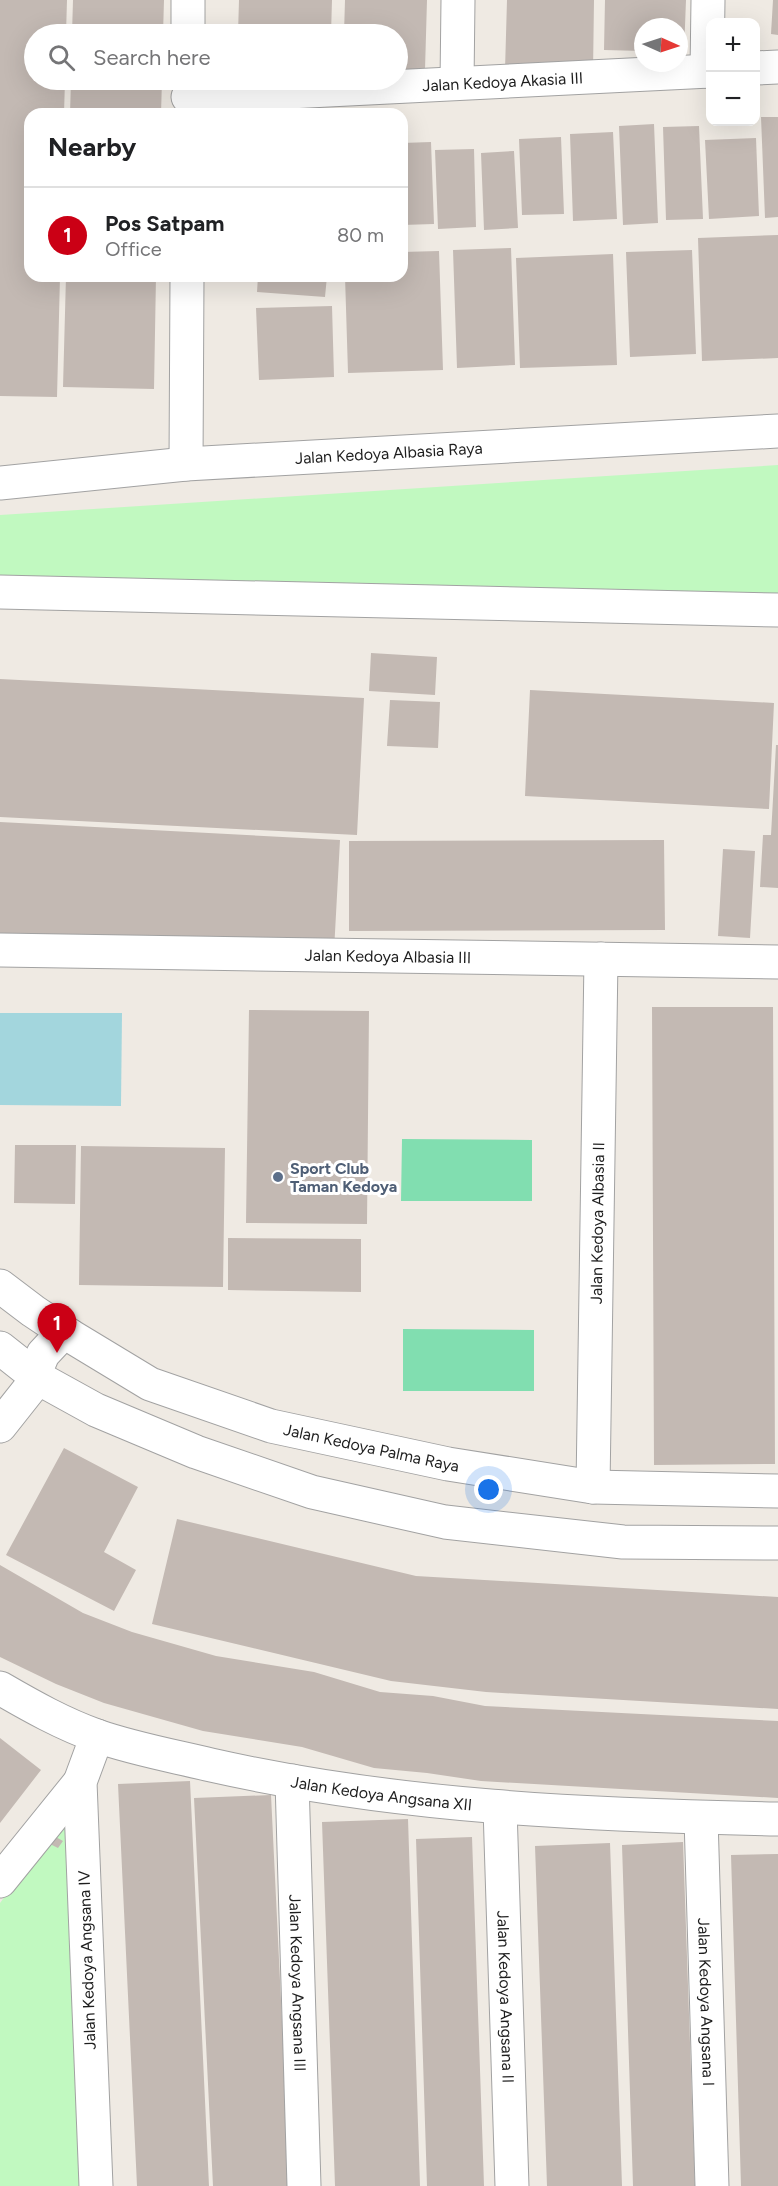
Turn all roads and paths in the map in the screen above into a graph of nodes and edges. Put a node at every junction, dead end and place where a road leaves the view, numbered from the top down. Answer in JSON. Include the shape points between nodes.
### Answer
{"nodes":[{"id":1,"x":188,"y":0,"type":"edge"},
{"id":2,"x":458,"y":0,"type":"edge"},
{"id":3,"x":708,"y":0,"type":"edge"},
{"id":4,"x":708,"y":18,"type":"edge"},
{"id":5,"x":188,"y":24,"type":"edge"},
{"id":6,"x":778,"y":67,"type":"edge"},
{"id":7,"x":760,"y":68,"type":"edge"},
{"id":8,"x":706,"y":71,"type":"edge"},
{"id":9,"x":457,"y":83,"type":"junction"},
{"id":10,"x":408,"y":86,"type":"edge"},
{"id":11,"x":322,"y":90,"type":"edge"},
{"id":12,"x":188,"y":97,"type":"edge"},
{"id":13,"x":187,"y":282,"type":"edge"},
{"id":14,"x":778,"y":431,"type":"edge"},
{"id":15,"x":186,"y":464,"type":"junction"},
{"id":16,"x":0,"y":483,"type":"edge"},
{"id":17,"x":0,"y":592,"type":"edge"},
{"id":18,"x":778,"y":610,"type":"edge"},
{"id":19,"x":0,"y":950,"type":"edge"},
{"id":20,"x":601,"y":959,"type":"junction"},
{"id":21,"x":778,"y":962,"type":"edge"},
{"id":22,"x":0,"y":1286,"type":"edge"},
{"id":23,"x":72,"y":1337,"type":"junction"},
{"id":24,"x":0,"y":1348,"type":"edge"},
{"id":25,"x":38,"y":1378,"type":"junction"},
{"id":26,"x":0,"y":1426,"type":"edge"},
{"id":27,"x":593,"y":1487,"type":"junction"},
{"id":28,"x":778,"y":1491,"type":"edge"},
{"id":29,"x":778,"y":1543,"type":"edge"},
{"id":30,"x":0,"y":1688,"type":"edge"},
{"id":31,"x":97,"y":1736,"type":"junction"},
{"id":32,"x":292,"y":1781,"type":"junction"},
{"id":33,"x":80,"y":1782,"type":"junction"},
{"id":34,"x":500,"y":1808,"type":"junction"},
{"id":35,"x":701,"y":1818,"type":"junction"},
{"id":36,"x":778,"y":1819,"type":"edge"},
{"id":37,"x":0,"y":1881,"type":"edge"},
{"id":38,"x":96,"y":2186,"type":"edge"},
{"id":39,"x":304,"y":2186,"type":"edge"},
{"id":40,"x":512,"y":2186,"type":"edge"},
{"id":41,"x":712,"y":2186,"type":"edge"}],
"edges":[{"from":1,"to":5,"type":"street"},
{"from":2,"to":9,"type":"street"},
{"from":3,"to":4,"type":"street"},
{"from":6,"to":7,"type":"street"},
{"from":8,"to":9,"type":"street","name":"Jalan Kedoya Akasia III"},
{"from":9,"to":10,"type":"street","name":"Jalan Kedoya Akasia III"},
{"from":11,"to":12,"type":"street","name":"Jalan Kedoya Akasia III"},
{"from":13,"to":15,"type":"street"},
{"from":14,"to":15,"type":"street","name":"Jalan Kedoya Albasia Raya"},
{"from":15,"to":16,"type":"street","name":"Jalan Kedoya Albasia Raya"},
{"from":17,"to":18,"type":"street"},
{"from":19,"to":20,"type":"street","name":"Jalan Kedoya Albasia III"},
{"from":20,"to":21,"type":"street","name":"Jalan Kedoya Albasia III"},
{"from":20,"to":27,"type":"street","name":"Jalan Kedoya Albasia II"},
{"from":22,"to":23,"type":"street","name":"Jalan Kedoya Palma Raya"},
{"from":23,"to":25,"type":"street","via":[[58,1338],[43,1353]]},
{"from":23,"to":27,"type":"street","name":"Jalan Kedoya Palma Raya","via":[[150,1384],[271,1426],[448,1464]]},
{"from":24,"to":25,"type":"street"},
{"from":25,"to":26,"type":"street"},
{"from":25,"to":29,"type":"street","via":[[96,1410],[196,1452],[312,1492],[445,1522],[623,1542]]},
{"from":27,"to":28,"type":"street","name":"Jalan Kedoya Palma Raya"},
{"from":30,"to":31,"type":"street","name":"Jalan Kedoya Angsana XII"},
{"from":31,"to":32,"type":"street","name":"Jalan Kedoya Angsana XII"},
{"from":31,"to":33,"type":"street","name":"Jalan Kedoya Angsana IV"},
{"from":32,"to":34,"type":"street","name":"Jalan Kedoya Angsana XII"},
{"from":32,"to":39,"type":"street","name":"Jalan Kedoya Angsana III"},
{"from":33,"to":37,"type":"street"},
{"from":33,"to":38,"type":"street","name":"Jalan Kedoya Angsana IV"},
{"from":34,"to":35,"type":"street","name":"Jalan Kedoya Angsana XII"},
{"from":34,"to":40,"type":"street","name":"Jalan Kedoya Angsana II"},
{"from":35,"to":36,"type":"street","name":"Jalan Kedoya Angsana XII"},
{"from":35,"to":41,"type":"street","name":"Jalan Kedoya Angsana I"}]}
